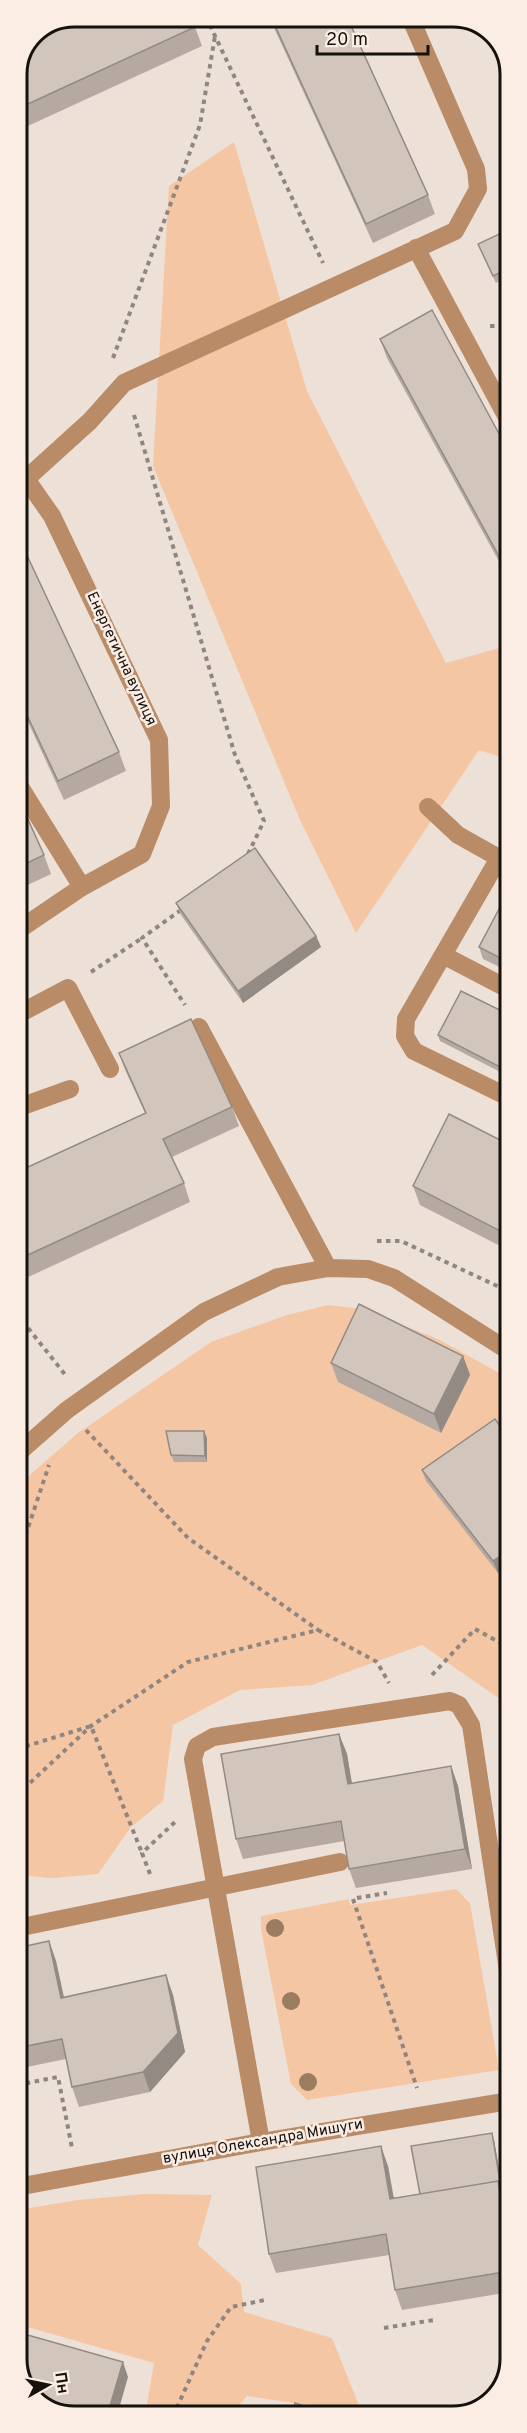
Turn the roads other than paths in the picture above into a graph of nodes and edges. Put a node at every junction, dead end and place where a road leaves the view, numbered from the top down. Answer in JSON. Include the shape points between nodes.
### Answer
{"nodes":[{"id":1,"x":414,"y":27,"type":"edge"},
{"id":2,"x":416,"y":248,"type":"junction"},
{"id":3,"x":500,"y":404,"type":"edge"},
{"id":4,"x":27,"y":478,"type":"edge"},
{"id":5,"x":27,"y":480,"type":"edge"},
{"id":6,"x":27,"y":799,"type":"edge"},
{"id":7,"x":428,"y":807,"type":"dead end"},
{"id":8,"x":500,"y":857,"type":"edge"},
{"id":9,"x":500,"y":868,"type":"edge"},
{"id":10,"x":82,"y":887,"type":"junction"},
{"id":11,"x":27,"y":924,"type":"edge"},
{"id":12,"x":443,"y":955,"type":"junction"},
{"id":13,"x":500,"y":985,"type":"edge"},
{"id":14,"x":27,"y":1010,"type":"edge"},
{"id":15,"x":199,"y":1027,"type":"road end"},
{"id":16,"x":110,"y":1069,"type":"dead end"},
{"id":17,"x":70,"y":1089,"type":"dead end"},
{"id":18,"x":500,"y":1093,"type":"edge"},
{"id":19,"x":27,"y":1104,"type":"edge"},
{"id":20,"x":328,"y":1268,"type":"junction"},
{"id":21,"x":500,"y":1346,"type":"edge"},
{"id":22,"x":27,"y":1445,"type":"edge"},
{"id":23,"x":340,"y":1862,"type":"dead end"},
{"id":24,"x":214,"y":1886,"type":"junction"},
{"id":25,"x":500,"y":1918,"type":"edge"},
{"id":26,"x":27,"y":1926,"type":"edge"},
{"id":27,"x":500,"y":2103,"type":"edge"},
{"id":28,"x":261,"y":2142,"type":"junction"},
{"id":29,"x":27,"y":2185,"type":"edge"}],
"edges":[{"from":1,"to":2,"type":"street","via":[[476,168],[478,189],[455,231]]},
{"from":2,"to":3,"type":"street"},
{"from":2,"to":4,"type":"street","name":"Енергетична вулиця","via":[[124,382],[90,421]]},
{"from":5,"to":10,"type":"street","name":"Енергетична вулиця","via":[[57,525],[159,740],[161,806],[142,854]]},
{"from":6,"to":10,"type":"street"},
{"from":7,"to":8,"type":"street","via":[[458,835]]},
{"from":9,"to":12,"type":"street"},
{"from":10,"to":11,"type":"street","name":"Енергетична вулиця"},
{"from":12,"to":13,"type":"street"},
{"from":12,"to":18,"type":"street","via":[[406,1019],[405,1036],[414,1051]]},
{"from":14,"to":16,"type":"street","via":[[68,988]]},
{"from":15,"to":20,"type":"street"},
{"from":17,"to":19,"type":"street"},
{"from":20,"to":21,"type":"street","via":[[368,1269],[394,1278]]},
{"from":20,"to":22,"type":"street","via":[[278,1277],[204,1312],[67,1410]]},
{"from":23,"to":24,"type":"street"},
{"from":24,"to":25,"type":"street","via":[[193,1760],[197,1746],[213,1737],[450,1701],[459,1705],[471,1725]]},
{"from":24,"to":26,"type":"street"},
{"from":24,"to":28,"type":"street"},
{"from":27,"to":28,"type":"street","name":"вулиця Олександра Мишуги"},
{"from":28,"to":29,"type":"street","name":"вулиця Олександра Мишуги"}]}
